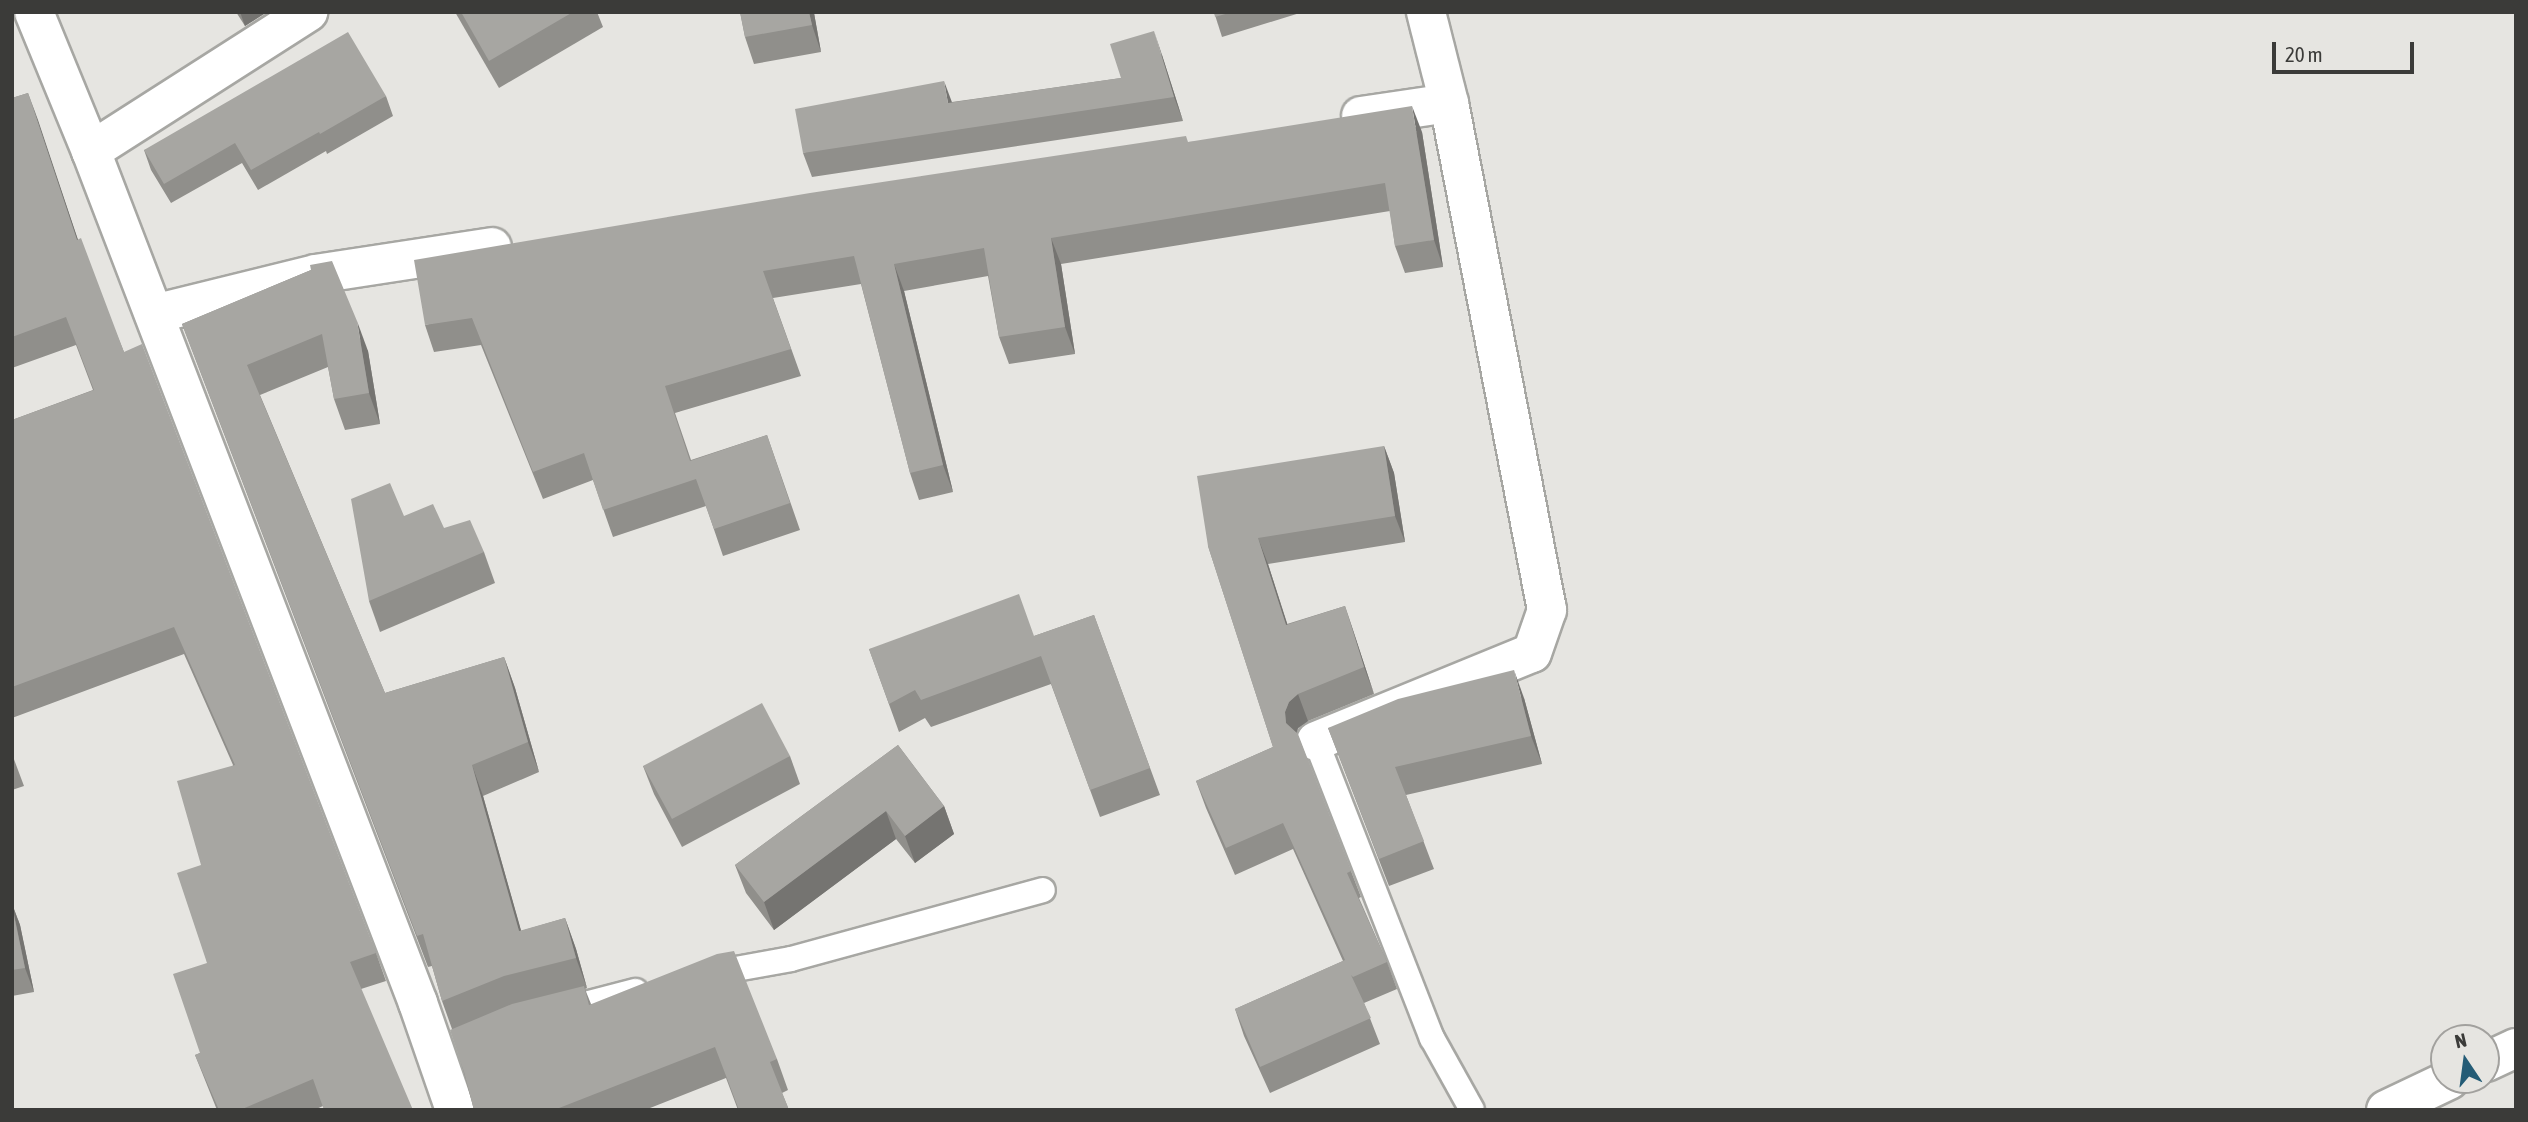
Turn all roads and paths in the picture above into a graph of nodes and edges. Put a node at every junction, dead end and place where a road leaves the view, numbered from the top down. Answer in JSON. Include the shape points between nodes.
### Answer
{"nodes":[{"id":1,"x":34,"y":12,"type":"edge"},
{"id":2,"x":308,"y":12,"type":"edge"},
{"id":3,"x":1426,"y":12,"type":"edge"},
{"id":4,"x":1449,"y":103,"type":"junction"},
{"id":5,"x":1324,"y":121,"type":"edge"},
{"id":6,"x":92,"y":151,"type":"junction"},
{"id":7,"x":523,"y":243,"type":"edge"},
{"id":8,"x":154,"y":314,"type":"junction"},
{"id":9,"x":1316,"y":741,"type":"joint"},
{"id":10,"x":1043,"y":890,"type":"dead end"},
{"id":11,"x":679,"y":980,"type":"edge"},
{"id":12,"x":652,"y":987,"type":"edge"},
{"id":13,"x":533,"y":1017,"type":"edge"},
{"id":14,"x":2516,"y":1048,"type":"edge"},
{"id":15,"x":2500,"y":1055,"type":"edge"},
{"id":16,"x":2430,"y":1089,"type":"edge"},
{"id":17,"x":455,"y":1110,"type":"edge"},
{"id":18,"x":1472,"y":1110,"type":"edge"},
{"id":19,"x":2386,"y":1110,"type":"edge"}],
"edges":[{"from":1,"to":6,"type":"street"},
{"from":2,"to":6,"type":"street"},
{"from":3,"to":4,"type":"street"},
{"from":4,"to":5,"type":"street"},
{"from":4,"to":9,"type":"street","via":[[1547,610],[1532,653]]},
{"from":6,"to":8,"type":"street"},
{"from":7,"to":8,"type":"street","via":[[316,274]]},
{"from":8,"to":17,"type":"street","via":[[448,1050]]},
{"from":9,"to":18,"type":"lane","via":[[1432,1038]]},
{"from":10,"to":11,"type":"lane","via":[[791,959]]},
{"from":12,"to":13,"type":"lane"},
{"from":14,"to":15,"type":"street"},
{"from":16,"to":19,"type":"street"}]}
